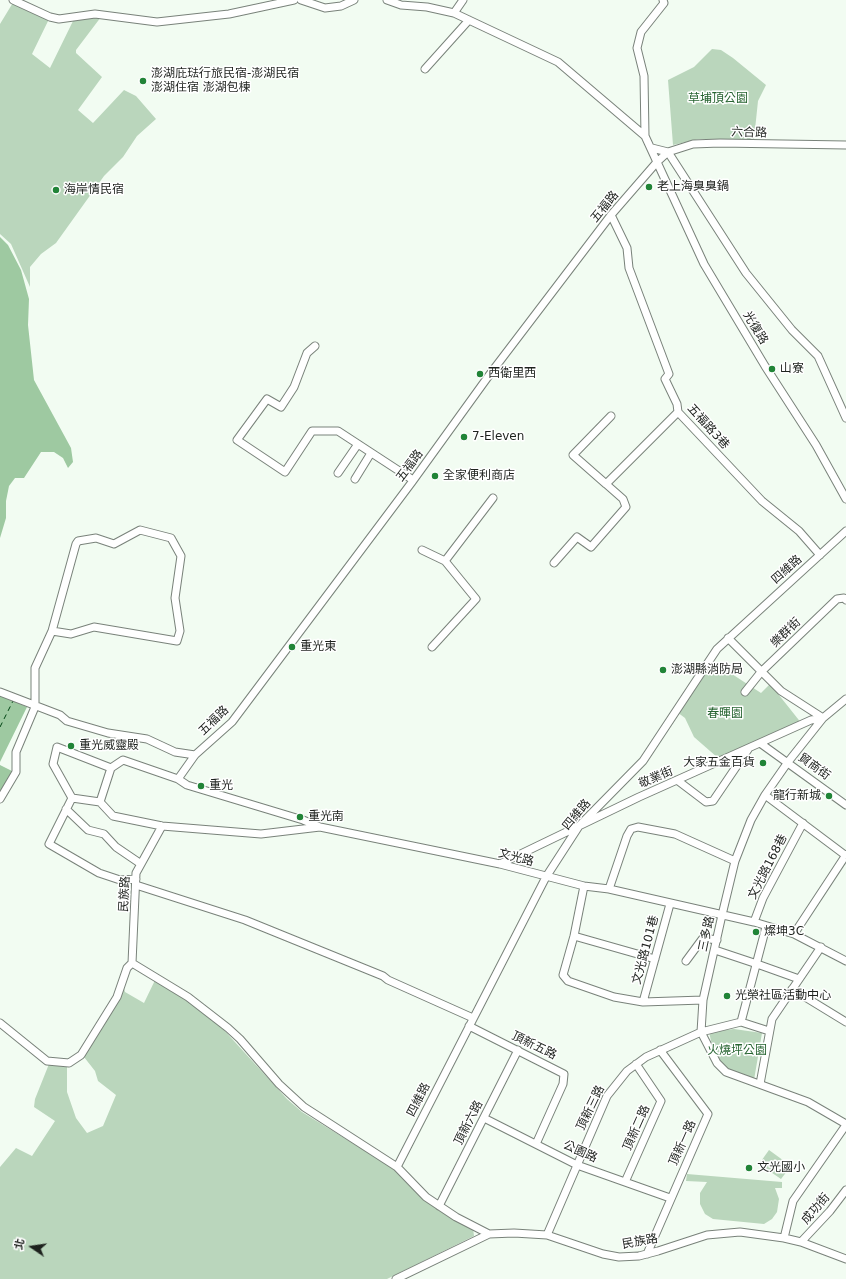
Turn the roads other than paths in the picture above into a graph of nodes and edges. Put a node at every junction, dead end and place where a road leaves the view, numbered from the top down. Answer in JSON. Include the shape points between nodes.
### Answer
{"nodes":[{"id":1,"x":13,"y":0,"type":"edge"},
{"id":2,"x":294,"y":0,"type":"edge"},
{"id":3,"x":301,"y":0,"type":"edge"},
{"id":4,"x":354,"y":0,"type":"edge"},
{"id":5,"x":387,"y":0,"type":"edge"},
{"id":6,"x":463,"y":0,"type":"edge"},
{"id":7,"x":663,"y":0,"type":"edge"},
{"id":8,"x":454,"y":13,"type":"junction"},
{"id":9,"x":470,"y":20,"type":"junction"},
{"id":10,"x":425,"y":68,"type":"dead end"},
{"id":11,"x":646,"y":136,"type":"junction"},
{"id":12,"x":846,"y":145,"type":"edge"},
{"id":13,"x":652,"y":148,"type":"junction"},
{"id":14,"x":668,"y":152,"type":"junction"},
{"id":15,"x":656,"y":162,"type":"junction"},
{"id":16,"x":611,"y":215,"type":"junction"},
{"id":17,"x":315,"y":346,"type":"dead end"},
{"id":18,"x":678,"y":412,"type":"junction"},
{"id":19,"x":611,"y":416,"type":"dead end"},
{"id":20,"x":846,"y":418,"type":"edge"},
{"id":21,"x":358,"y":444,"type":"junction"},
{"id":22,"x":371,"y":453,"type":"junction"},
{"id":23,"x":338,"y":473,"type":"dead end"},
{"id":24,"x":354,"y":479,"type":"dead end"},
{"id":25,"x":413,"y":480,"type":"junction"},
{"id":26,"x":606,"y":484,"type":"junction"},
{"id":27,"x":493,"y":498,"type":"dead end"},
{"id":28,"x":846,"y":499,"type":"edge"},
{"id":29,"x":846,"y":531,"type":"edge"},
{"id":30,"x":422,"y":550,"type":"dead end"},
{"id":31,"x":820,"y":555,"type":"junction"},
{"id":32,"x":445,"y":562,"type":"junction"},
{"id":33,"x":554,"y":563,"type":"dead end"},
{"id":34,"x":846,"y":600,"type":"edge"},
{"id":35,"x":52,"y":631,"type":"junction"},
{"id":36,"x":728,"y":638,"type":"junction"},
{"id":37,"x":432,"y":647,"type":"dead end"},
{"id":38,"x":761,"y":672,"type":"junction"},
{"id":39,"x":0,"y":692,"type":"edge"},
{"id":40,"x":744,"y":692,"type":"dead end"},
{"id":41,"x":845,"y":702,"type":"edge"},
{"id":42,"x":36,"y":707,"type":"junction"},
{"id":43,"x":822,"y":718,"type":"junction"},
{"id":44,"x":760,"y":744,"type":"junction"},
{"id":45,"x":750,"y":748,"type":"junction"},
{"id":46,"x":195,"y":755,"type":"junction"},
{"id":47,"x":788,"y":762,"type":"junction"},
{"id":48,"x":111,"y":768,"type":"junction"},
{"id":49,"x":178,"y":779,"type":"junction"},
{"id":50,"x":677,"y":780,"type":"junction"},
{"id":51,"x":765,"y":795,"type":"junction"},
{"id":52,"x":72,"y":798,"type":"junction"},
{"id":53,"x":0,"y":799,"type":"edge"},
{"id":54,"x":100,"y":802,"type":"junction"},
{"id":55,"x":846,"y":805,"type":"edge"},
{"id":56,"x":66,"y":809,"type":"junction"},
{"id":57,"x":803,"y":823,"type":"junction"},
{"id":58,"x":162,"y":826,"type":"junction"},
{"id":59,"x":579,"y":826,"type":"junction"},
{"id":60,"x":320,"y":827,"type":"junction"},
{"id":61,"x":846,"y":855,"type":"edge"},
{"id":62,"x":735,"y":861,"type":"junction"},
{"id":63,"x":141,"y":864,"type":"junction"},
{"id":64,"x":500,"y":864,"type":"junction"},
{"id":65,"x":546,"y":877,"type":"junction"},
{"id":66,"x":136,"y":882,"type":"junction"},
{"id":67,"x":584,"y":886,"type":"junction"},
{"id":68,"x":609,"y":889,"type":"junction"},
{"id":69,"x":670,"y":904,"type":"junction"},
{"id":70,"x":722,"y":915,"type":"junction"},
{"id":71,"x":754,"y":922,"type":"junction"},
{"id":72,"x":766,"y":927,"type":"junction"},
{"id":73,"x":794,"y":934,"type":"junction"},
{"id":74,"x":574,"y":936,"type":"junction"},
{"id":75,"x":717,"y":940,"type":"junction"},
{"id":76,"x":821,"y":947,"type":"junction"},
{"id":77,"x":715,"y":950,"type":"junction"},
{"id":78,"x":845,"y":958,"type":"edge"},
{"id":79,"x":655,"y":959,"type":"junction"},
{"id":80,"x":686,"y":961,"type":"dead end"},
{"id":81,"x":132,"y":963,"type":"junction"},
{"id":82,"x":757,"y":964,"type":"junction"},
{"id":83,"x":799,"y":980,"type":"junction"},
{"id":84,"x":792,"y":989,"type":"junction"},
{"id":85,"x":703,"y":1000,"type":"junction"},
{"id":86,"x":643,"y":1002,"type":"junction"},
{"id":87,"x":473,"y":1018,"type":"junction"},
{"id":88,"x":845,"y":1019,"type":"edge"},
{"id":89,"x":741,"y":1022,"type":"junction"},
{"id":90,"x":0,"y":1023,"type":"edge"},
{"id":91,"x":469,"y":1026,"type":"junction"},
{"id":92,"x":769,"y":1031,"type":"junction"},
{"id":93,"x":701,"y":1032,"type":"junction"},
{"id":94,"x":518,"y":1050,"type":"junction"},
{"id":95,"x":660,"y":1050,"type":"junction"},
{"id":96,"x":636,"y":1064,"type":"junction"},
{"id":97,"x":760,"y":1084,"type":"junction"},
{"id":98,"x":484,"y":1118,"type":"junction"},
{"id":99,"x":846,"y":1124,"type":"edge"},
{"id":100,"x":536,"y":1144,"type":"junction"},
{"id":101,"x":577,"y":1165,"type":"junction"},
{"id":102,"x":397,"y":1167,"type":"junction"},
{"id":103,"x":625,"y":1182,"type":"junction"},
{"id":104,"x":846,"y":1190,"type":"edge"},
{"id":105,"x":670,"y":1198,"type":"junction"},
{"id":106,"x":439,"y":1206,"type":"junction"},
{"id":107,"x":489,"y":1234,"type":"junction"},
{"id":108,"x":547,"y":1235,"type":"junction"},
{"id":109,"x":784,"y":1238,"type":"junction"},
{"id":110,"x":801,"y":1242,"type":"junction"},
{"id":111,"x":647,"y":1254,"type":"junction"},
{"id":112,"x":846,"y":1259,"type":"edge"},
{"id":113,"x":396,"y":1279,"type":"edge"}],
"edges":[{"from":1,"to":2,"type":"street","via":[[59,19],[95,14],[157,22],[230,14]]},
{"from":3,"to":4,"type":"street","via":[[325,8],[341,6]]},
{"from":5,"to":8,"type":"street","via":[[400,5]]},
{"from":6,"to":8,"type":"street"},
{"from":7,"to":11,"type":"street","via":[[664,3],[641,32],[638,48],[644,76]]},
{"from":8,"to":9,"type":"street"},
{"from":9,"to":10,"type":"street"},
{"from":9,"to":11,"type":"street","via":[[558,62]]},
{"from":11,"to":13,"type":"street","name":"光復路"},
{"from":12,"to":14,"type":"street","name":"六合路","via":[[694,144]]},
{"from":13,"to":14,"type":"street"},
{"from":13,"to":15,"type":"street","name":"光復路"},
{"from":14,"to":15,"type":"street","name":"六合路"},
{"from":14,"to":20,"type":"street","via":[[746,273],[792,330],[818,356]]},
{"from":15,"to":16,"type":"street","name":"五福路"},
{"from":15,"to":28,"type":"street","name":"光復路","via":[[704,264],[816,445]]},
{"from":16,"to":18,"type":"street","name":"五福路3巷","via":[[627,248],[629,268],[669,374],[665,379],[677,404]]},
{"from":16,"to":25,"type":"street","name":"五福路"},
{"from":17,"to":21,"type":"street","via":[[307,353],[294,387],[281,407],[267,399],[237,440],[285,472],[312,431],[338,430]]},
{"from":18,"to":26,"type":"street"},
{"from":18,"to":31,"type":"street","name":"五福路3巷","via":[[762,502],[800,531]]},
{"from":19,"to":26,"type":"street","via":[[573,455]]},
{"from":21,"to":22,"type":"street"},
{"from":21,"to":23,"type":"street"},
{"from":22,"to":24,"type":"street"},
{"from":22,"to":25,"type":"street"},
{"from":25,"to":46,"type":"street","name":"五福路","via":[[232,722]]},
{"from":26,"to":33,"type":"street","via":[[624,499],[626,507],[591,547],[577,537]]},
{"from":27,"to":32,"type":"street"},
{"from":29,"to":31,"type":"street","name":"四維路"},
{"from":30,"to":32,"type":"street"},
{"from":31,"to":36,"type":"street","name":"四維路"},
{"from":32,"to":37,"type":"street","via":[[476,599]]},
{"from":34,"to":38,"type":"street","name":"樂群街","via":[[837,599]]},
{"from":35,"to":35,"type":"street","via":[[78,541],[96,538],[114,544],[140,530],[171,538],[181,556],[175,598],[180,631],[177,641],[94,627],[71,634]]},
{"from":35,"to":42,"type":"street","via":[[34,668]]},
{"from":36,"to":38,"type":"street"},
{"from":36,"to":59,"type":"street","name":"四維路","via":[[717,649],[643,761]]},
{"from":38,"to":40,"type":"street","name":"樂群街"},
{"from":38,"to":43,"type":"street","via":[[781,691]]},
{"from":39,"to":42,"type":"street"},
{"from":41,"to":43,"type":"street","name":"三多路"},
{"from":42,"to":46,"type":"street","via":[[60,715],[67,721],[108,734],[147,739],[175,752]]},
{"from":42,"to":53,"type":"street","via":[[16,752],[16,772]]},
{"from":43,"to":44,"type":"street","name":"敬業街","via":[[811,720]]},
{"from":43,"to":47,"type":"street","name":"三多路"},
{"from":44,"to":45,"type":"street","name":"敬業街"},
{"from":44,"to":47,"type":"street","name":"貿商街"},
{"from":45,"to":50,"type":"street","name":"敬業街"},
{"from":45,"to":50,"type":"street","via":[[713,801],[706,802]]},
{"from":46,"to":49,"type":"street","name":"五福路"},
{"from":47,"to":51,"type":"street","name":"三多路"},
{"from":47,"to":55,"type":"street","name":"貿商街"},
{"from":48,"to":49,"type":"street","name":"文光路","via":[[123,760]]},
{"from":48,"to":52,"type":"street","via":[[57,747],[53,764]]},
{"from":48,"to":54,"type":"street"},
{"from":49,"to":60,"type":"street","name":"文光路","via":[[187,785]]},
{"from":50,"to":59,"type":"street","name":"敬業街"},
{"from":51,"to":57,"type":"street"},
{"from":51,"to":62,"type":"street","name":"三多路","via":[[751,820]]},
{"from":52,"to":54,"type":"street"},
{"from":52,"to":56,"type":"street"},
{"from":54,"to":58,"type":"street","via":[[113,816]]},
{"from":56,"to":63,"type":"street","via":[[88,830],[104,834]]},
{"from":56,"to":66,"type":"street","via":[[49,844],[99,873]]},
{"from":57,"to":61,"type":"street"},
{"from":57,"to":71,"type":"street","name":"文光路168巷","via":[[763,898]]},
{"from":58,"to":60,"type":"street","via":[[261,834]]},
{"from":58,"to":63,"type":"street","name":"民族路"},
{"from":59,"to":64,"type":"street","name":"敬業街"},
{"from":59,"to":65,"type":"street","name":"四維路"},
{"from":60,"to":64,"type":"street","name":"文光路"},
{"from":61,"to":73,"type":"street"},
{"from":62,"to":68,"type":"street","via":[[675,834],[638,827],[630,829]]},
{"from":62,"to":70,"type":"street","name":"三多路"},
{"from":63,"to":66,"type":"street","name":"民族路","via":[[136,873]]},
{"from":64,"to":65,"type":"street","name":"文光路"},
{"from":65,"to":67,"type":"street","name":"文光路"},
{"from":65,"to":87,"type":"street","name":"四維路"},
{"from":66,"to":81,"type":"street","name":"民族路"},
{"from":66,"to":87,"type":"street","via":[[245,920],[383,976]]},
{"from":67,"to":68,"type":"street","name":"文光路"},
{"from":67,"to":74,"type":"street"},
{"from":68,"to":69,"type":"street","name":"文光路"},
{"from":69,"to":70,"type":"street","name":"文光路"},
{"from":69,"to":79,"type":"street","name":"文光路101巷"},
{"from":70,"to":71,"type":"street","name":"文光路"},
{"from":70,"to":75,"type":"street","name":"三多路"},
{"from":71,"to":72,"type":"street","name":"文光路"},
{"from":72,"to":73,"type":"street","name":"文光路"},
{"from":72,"to":82,"type":"street"},
{"from":73,"to":76,"type":"street","name":"文光路"},
{"from":74,"to":79,"type":"street"},
{"from":74,"to":86,"type":"street","via":[[563,975],[568,981],[614,997]]},
{"from":75,"to":77,"type":"street","name":"三多路"},
{"from":75,"to":80,"type":"street","via":[[703,938]]},
{"from":76,"to":78,"type":"street","name":"文光路"},
{"from":76,"to":83,"type":"street"},
{"from":77,"to":82,"type":"street"},
{"from":77,"to":85,"type":"street","name":"三多路"},
{"from":79,"to":86,"type":"street","name":"文光路101巷"},
{"from":81,"to":90,"type":"street","name":"民族路","via":[[127,968],[117,997],[81,1055],[69,1063],[47,1061]]},
{"from":81,"to":102,"type":"street","via":[[188,997],[228,1028],[279,1084],[304,1107]]},
{"from":82,"to":83,"type":"street"},
{"from":82,"to":89,"type":"street"},
{"from":83,"to":84,"type":"street"},
{"from":84,"to":88,"type":"street"},
{"from":84,"to":92,"type":"street","via":[[772,1019]]},
{"from":85,"to":86,"type":"street"},
{"from":85,"to":93,"type":"street","name":"三多路"},
{"from":87,"to":91,"type":"street","name":"四維路"},
{"from":89,"to":92,"type":"street"},
{"from":89,"to":93,"type":"street","name":"頂新三路"},
{"from":91,"to":94,"type":"street","name":"頂新五路"},
{"from":91,"to":102,"type":"street","name":"四維路"},
{"from":92,"to":97,"type":"street"},
{"from":93,"to":95,"type":"street","name":"頂新三路"},
{"from":93,"to":97,"type":"street","via":[[717,1063],[726,1072]]},
{"from":94,"to":98,"type":"street","name":"頂新六路"},
{"from":94,"to":100,"type":"street","name":"頂新五路","via":[[564,1074],[563,1084]]},
{"from":95,"to":96,"type":"street","name":"頂新三路"},
{"from":95,"to":105,"type":"street","name":"頂新一路","via":[[708,1114]]},
{"from":96,"to":101,"type":"street","name":"頂新三路","via":[[627,1071],[608,1096]]},
{"from":96,"to":103,"type":"street","name":"頂新二路","via":[[661,1101]]},
{"from":97,"to":99,"type":"street","via":[[808,1102]]},
{"from":98,"to":100,"type":"street","name":"公園路"},
{"from":98,"to":106,"type":"street","name":"頂新六路"},
{"from":99,"to":109,"type":"street","via":[[793,1201]]},
{"from":100,"to":101,"type":"street","name":"公園路"},
{"from":101,"to":103,"type":"street","name":"公園路"},
{"from":101,"to":108,"type":"street","name":"頂新三路"},
{"from":102,"to":106,"type":"street","via":[[426,1197]]},
{"from":103,"to":105,"type":"street","name":"公園路"},
{"from":104,"to":110,"type":"street","name":"成功街","via":[[830,1212]]},
{"from":105,"to":111,"type":"street","name":"頂新一路"},
{"from":106,"to":107,"type":"street"},
{"from":107,"to":108,"type":"street","name":"民族路"},
{"from":107,"to":113,"type":"street","name":"民族路"},
{"from":108,"to":111,"type":"street","name":"民族路","via":[[613,1256],[631,1257]]},
{"from":109,"to":110,"type":"street","name":"民族路"},
{"from":109,"to":111,"type":"street","name":"民族路","via":[[740,1232],[718,1233],[694,1238]]},
{"from":110,"to":112,"type":"street","name":"民族路"}]}
